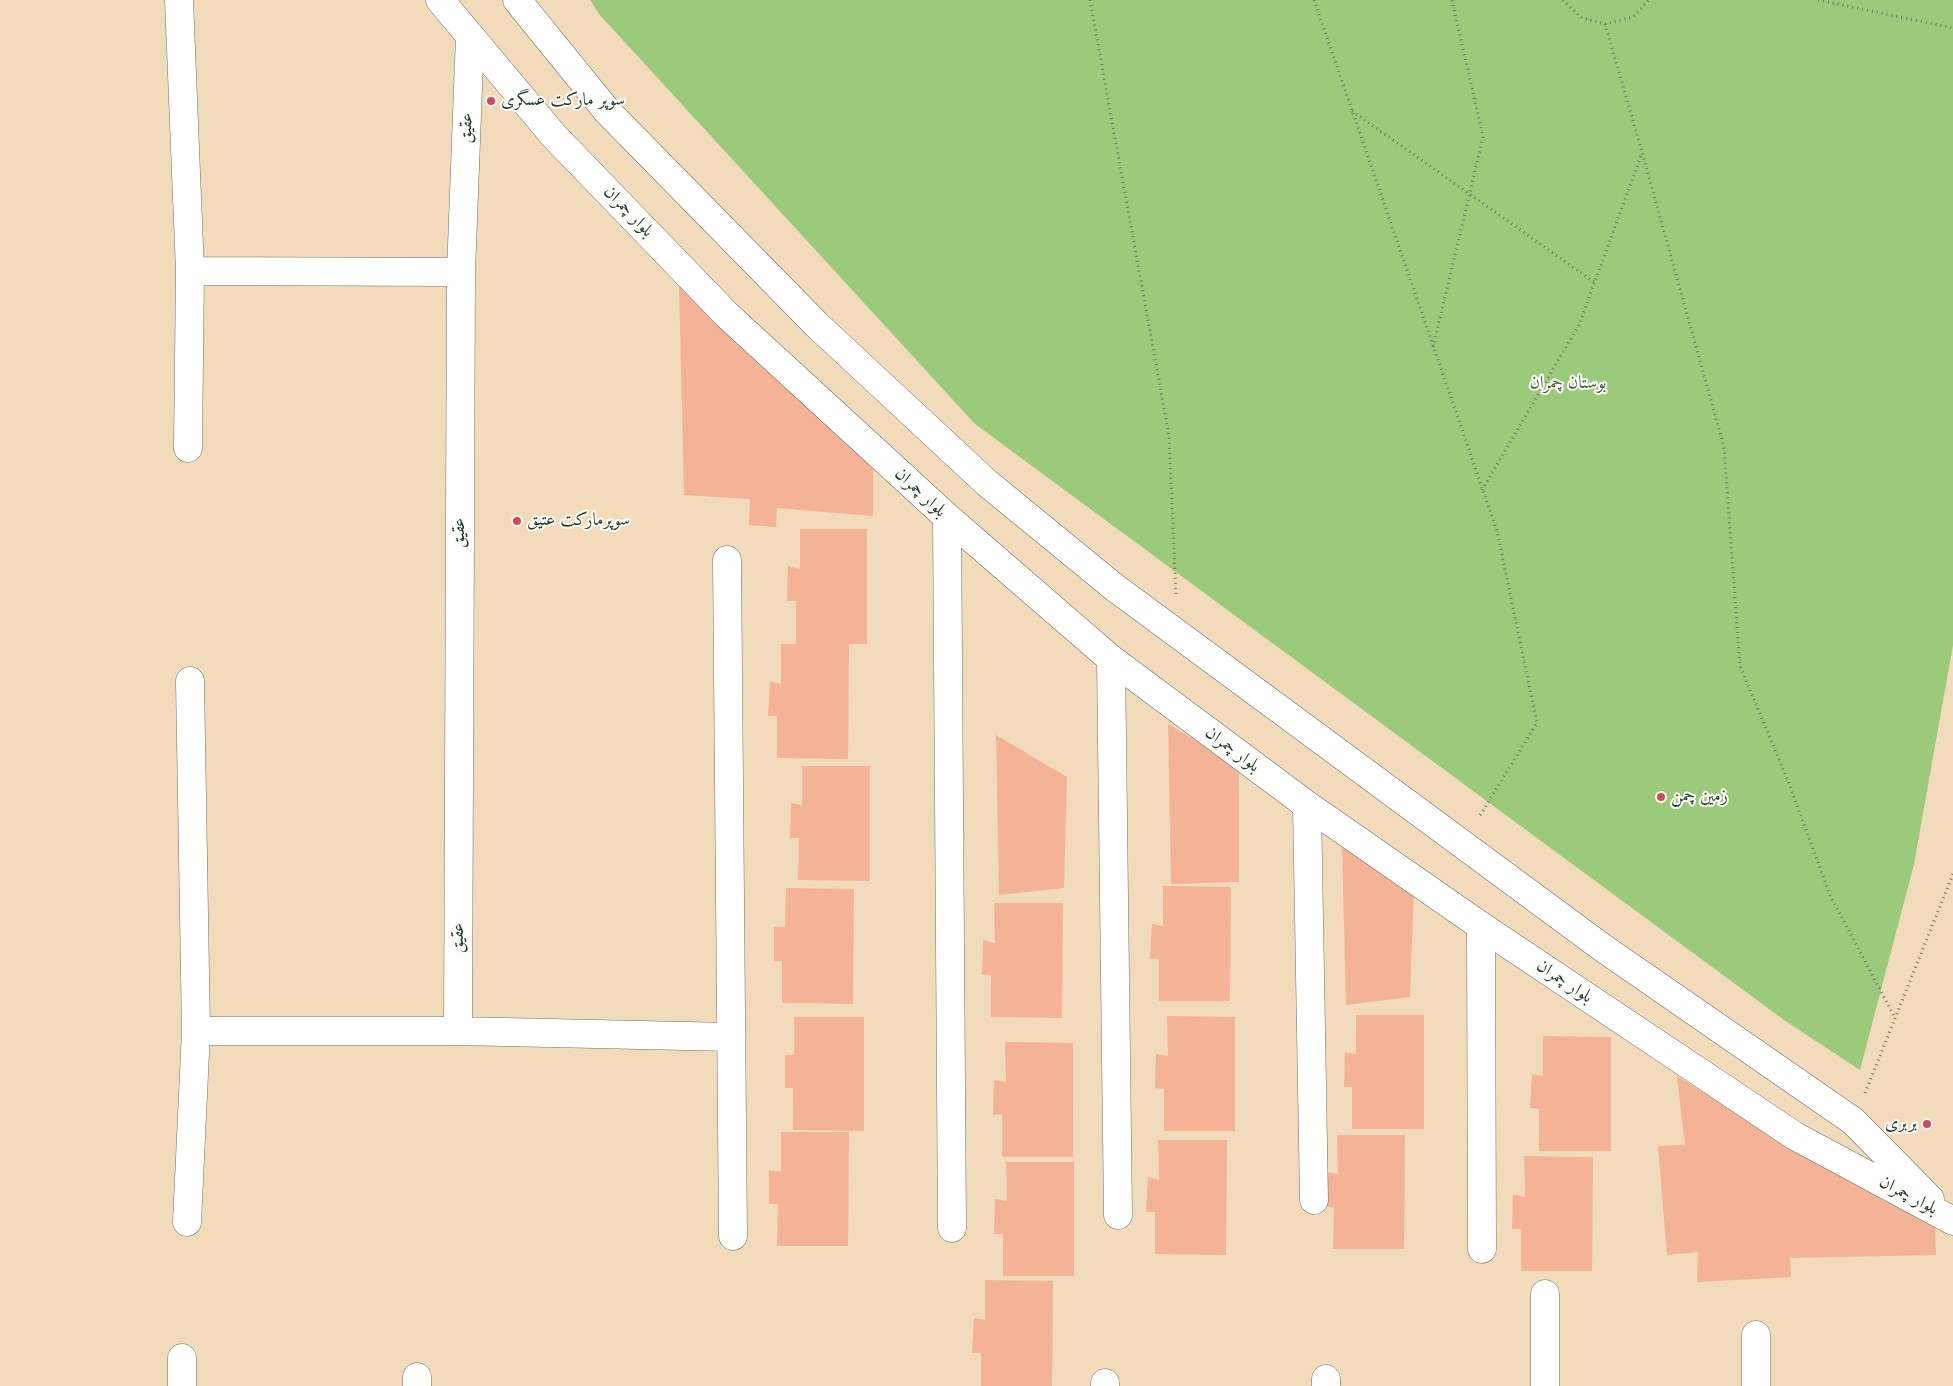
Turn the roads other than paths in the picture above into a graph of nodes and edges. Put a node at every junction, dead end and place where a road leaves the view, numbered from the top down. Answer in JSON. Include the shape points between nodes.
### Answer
{"nodes":[{"id":1,"x":179,"y":0,"type":"edge"},
{"id":2,"x":440,"y":0,"type":"edge"},
{"id":3,"x":517,"y":0,"type":"edge"},
{"id":4,"x":470,"y":36,"type":"junction"},
{"id":5,"x":190,"y":272,"type":"junction"},
{"id":6,"x":461,"y":272,"type":"junction"},
{"id":7,"x":188,"y":448,"type":"dead end"},
{"id":8,"x":947,"y":517,"type":"junction"},
{"id":9,"x":727,"y":560,"type":"dead end"},
{"id":10,"x":1111,"y":659,"type":"junction"},
{"id":11,"x":190,"y":680,"type":"dead end"},
{"id":12,"x":1307,"y":806,"type":"junction"},
{"id":13,"x":1480,"y":926,"type":"junction"},
{"id":14,"x":196,"y":1031,"type":"junction"},
{"id":15,"x":458,"y":1031,"type":"junction"},
{"id":16,"x":731,"y":1037,"type":"junction"},
{"id":17,"x":1314,"y":1200,"type":"dead end"},
{"id":18,"x":1118,"y":1215,"type":"dead end"},
{"id":19,"x":1951,"y":1219,"type":"edge"},
{"id":20,"x":186,"y":1222,"type":"dead end"},
{"id":21,"x":952,"y":1228,"type":"dead end"},
{"id":22,"x":733,"y":1236,"type":"dead end"},
{"id":23,"x":1482,"y":1249,"type":"dead end"},
{"id":24,"x":1545,"y":1294,"type":"dead end"},
{"id":25,"x":1756,"y":1335,"type":"dead end"},
{"id":26,"x":182,"y":1358,"type":"dead end"},
{"id":27,"x":182,"y":1386,"type":"edge"},
{"id":28,"x":1545,"y":1386,"type":"edge"},
{"id":29,"x":1756,"y":1386,"type":"edge"}],
"edges":[{"from":1,"to":5,"type":"street"},
{"from":2,"to":4,"type":"street","name":"بلوار چمران"},
{"from":3,"to":19,"type":"street","name":"بلوار چمران","via":[[607,110],[817,325],[987,483],[1114,587],[1603,948],[1853,1121]]},
{"from":4,"to":6,"type":"street","name":"عقیق"},
{"from":4,"to":8,"type":"street","name":"بلوار چمران","via":[[554,136],[727,315]]},
{"from":5,"to":6,"type":"street"},
{"from":5,"to":7,"type":"street"},
{"from":6,"to":15,"type":"street","name":"عقیق"},
{"from":8,"to":10,"type":"street","name":"بلوار چمران"},
{"from":8,"to":21,"type":"street"},
{"from":9,"to":16,"type":"street"},
{"from":10,"to":12,"type":"street","name":"بلوار چمران"},
{"from":10,"to":18,"type":"street"},
{"from":11,"to":14,"type":"street"},
{"from":12,"to":13,"type":"street","name":"بلوار چمران"},
{"from":12,"to":17,"type":"street"},
{"from":13,"to":19,"type":"street","name":"بلوار چمران","via":[[1795,1136]]},
{"from":13,"to":23,"type":"street"},
{"from":14,"to":15,"type":"street"},
{"from":14,"to":20,"type":"street"},
{"from":15,"to":16,"type":"street"},
{"from":16,"to":22,"type":"street"},
{"from":24,"to":28,"type":"street"},
{"from":25,"to":29,"type":"street"},
{"from":26,"to":27,"type":"street"}]}
